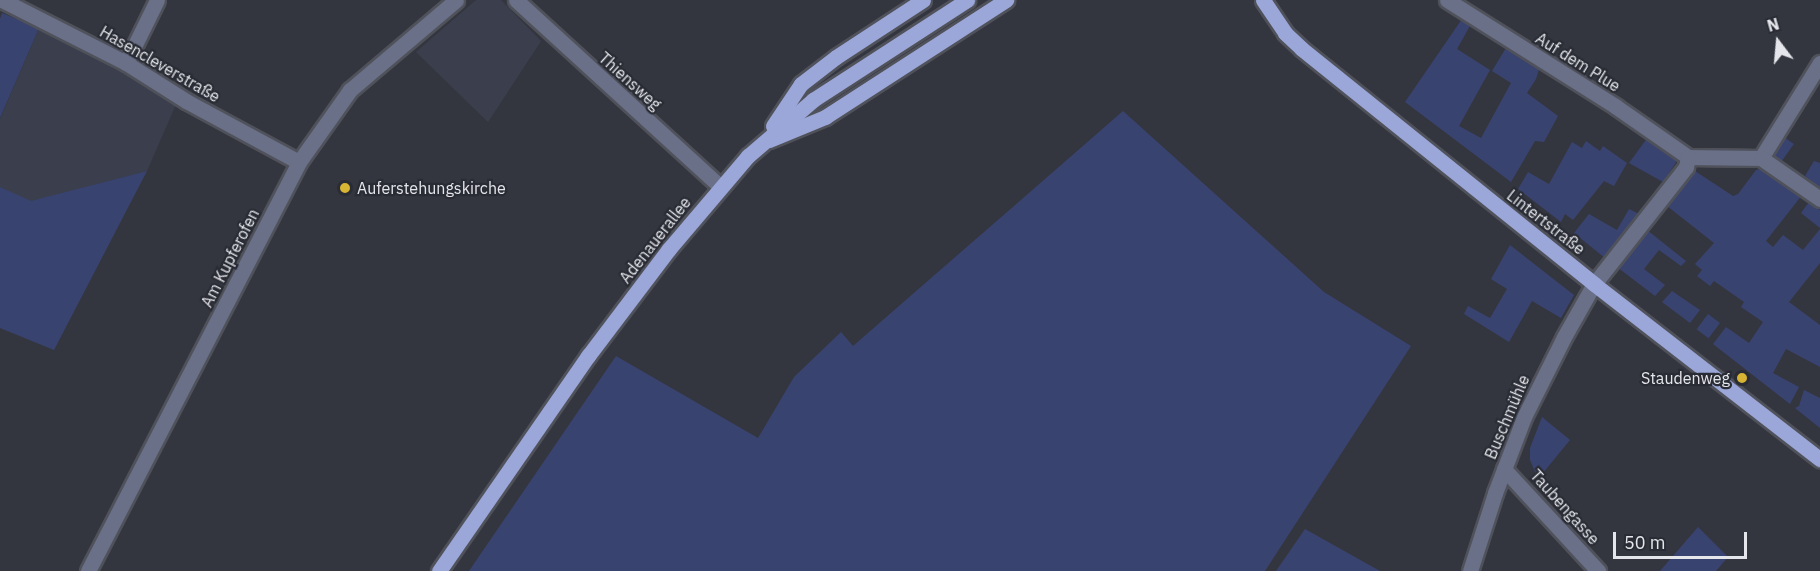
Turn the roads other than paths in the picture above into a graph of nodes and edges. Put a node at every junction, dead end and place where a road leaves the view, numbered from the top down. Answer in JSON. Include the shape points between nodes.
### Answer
{"nodes":[{"id":1,"x":2,"y":0,"type":"edge"},
{"id":2,"x":157,"y":0,"type":"edge"},
{"id":3,"x":456,"y":0,"type":"edge"},
{"id":4,"x":516,"y":0,"type":"edge"},
{"id":5,"x":923,"y":0,"type":"edge"},
{"id":6,"x":967,"y":0,"type":"edge"},
{"id":7,"x":1006,"y":0,"type":"edge"},
{"id":8,"x":1263,"y":0,"type":"edge"},
{"id":9,"x":1447,"y":0,"type":"edge"},
{"id":10,"x":126,"y":63,"type":"junction"},
{"id":11,"x":1820,"y":63,"type":"edge"},
{"id":12,"x":761,"y":143,"type":"junction"},
{"id":13,"x":1688,"y":157,"type":"junction"},
{"id":14,"x":1761,"y":158,"type":"junction"},
{"id":15,"x":299,"y":162,"type":"junction"},
{"id":16,"x":720,"y":186,"type":"junction"},
{"id":17,"x":1820,"y":199,"type":"edge"},
{"id":18,"x":1594,"y":284,"type":"junction"},
{"id":19,"x":1820,"y":459,"type":"edge"},
{"id":20,"x":1504,"y":469,"type":"junction"},
{"id":21,"x":88,"y":571,"type":"edge"},
{"id":22,"x":440,"y":571,"type":"edge"},
{"id":23,"x":1470,"y":571,"type":"edge"},
{"id":24,"x":1598,"y":571,"type":"edge"}],
"edges":[{"from":1,"to":10,"type":"street","name":"Hasencleverstraße"},
{"from":2,"to":10,"type":"street"},
{"from":3,"to":15,"type":"street","name":"Am Kupferofen","via":[[350,90]]},
{"from":4,"to":16,"type":"street","name":"Thiensweg"},
{"from":5,"to":12,"type":"main road","via":[[801,84]]},
{"from":6,"to":12,"type":"main road","name":"Adenauerallee","via":[[846,76]]},
{"from":7,"to":12,"type":"main road","via":[[825,117]]},
{"from":8,"to":18,"type":"main road","name":"Lintertstraße","via":[[1285,33],[1302,49]]},
{"from":9,"to":13,"type":"street","name":"Auf dem Plue"},
{"from":10,"to":15,"type":"street","name":"Hasencleverstraße"},
{"from":11,"to":14,"type":"street"},
{"from":12,"to":16,"type":"main road","name":"Adenauerallee"},
{"from":13,"to":14,"type":"street"},
{"from":13,"to":18,"type":"street","via":[[1686,167]]},
{"from":14,"to":17,"type":"street"},
{"from":15,"to":21,"type":"street","name":"Am Kupferofen"},
{"from":16,"to":22,"type":"main road","name":"Adenauerallee","via":[[588,356]]},
{"from":18,"to":19,"type":"main road","name":"Lintertstraße"},
{"from":18,"to":20,"type":"street","name":"Buschmühle","via":[[1524,417]]},
{"from":20,"to":23,"type":"street","name":"Buschmühle"},
{"from":20,"to":24,"type":"street","name":"Taubengasse"}]}
